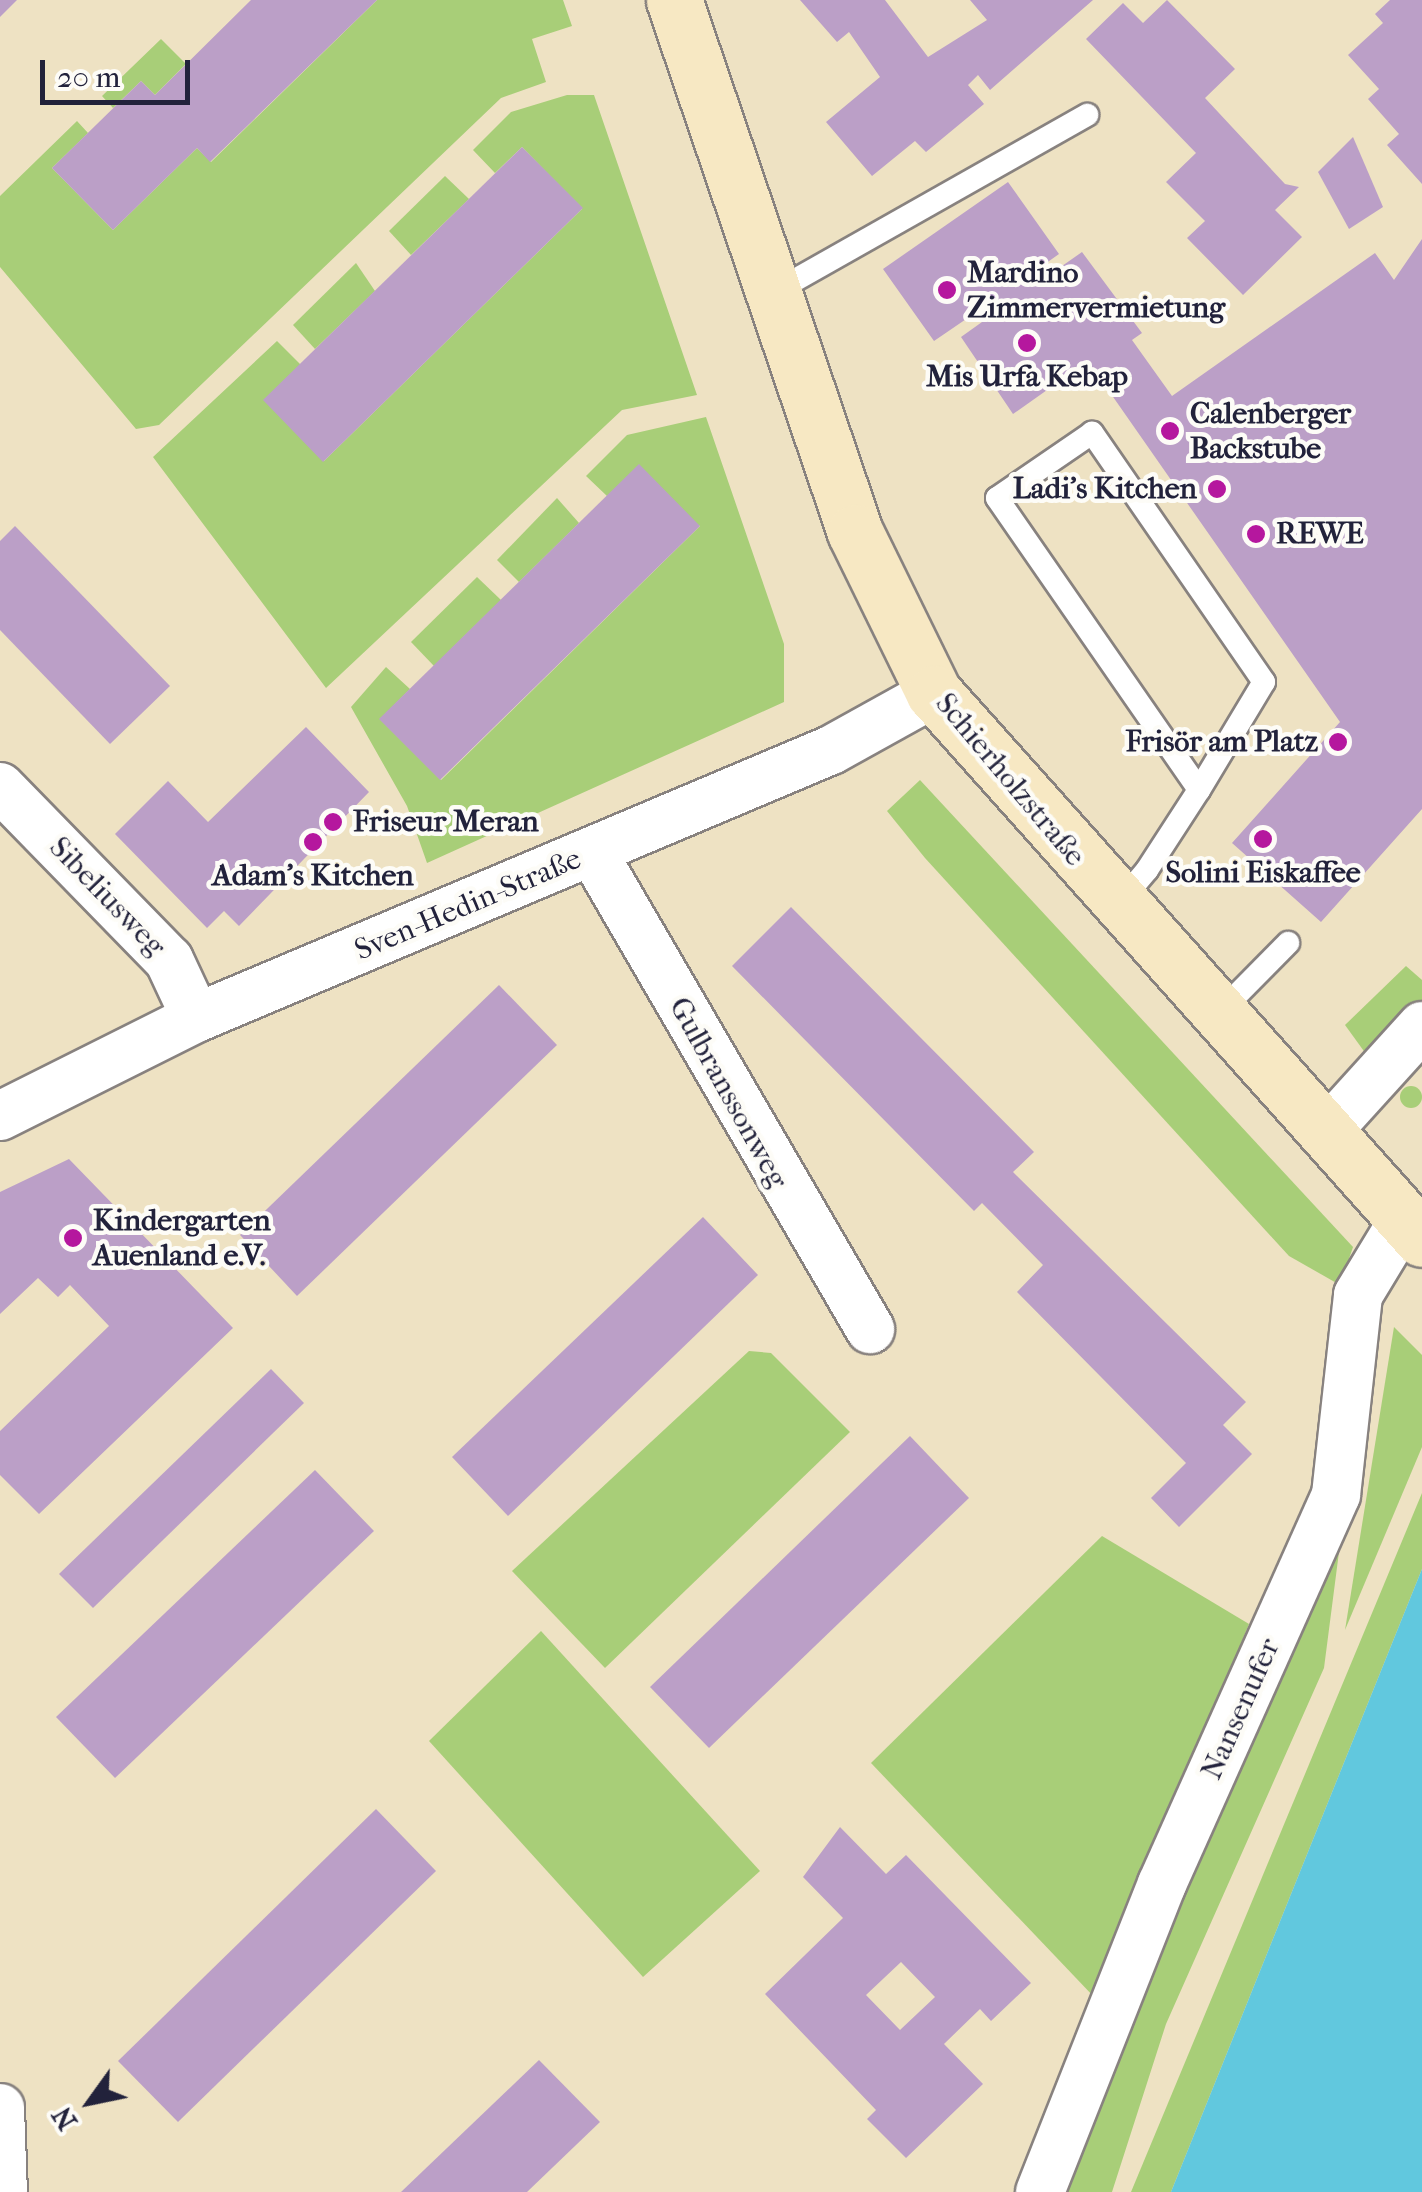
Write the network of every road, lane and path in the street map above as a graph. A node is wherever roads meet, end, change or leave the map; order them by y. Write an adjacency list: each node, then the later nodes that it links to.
1 (674, 0): 3 (street, Schierholzstraße)
2 (1087, 115): 3 (lane)
3 (774, 292): 4 (street, Schierholzstraße)
4 (934, 693): 7 (street, Sven-Hedin-Straße); 8 (street, Schierholzstraße)
5 (0, 787): 11 (street, Sibeliusweg)
6 (1199, 790): 6 (lane); 8 (lane)
7 (593, 852): 11 (street, Sven-Hedin-Straße); 16 (street, Gulbranssonweg)
8 (1118, 905): 10 (street, Schierholzstraße)
9 (1288, 942): 10 (lane)
10 (1218, 1014): 14 (street, Schierholzstraße)
11 (196, 1018): 13 (street, Sven-Hedin-Straße)
12 (1422, 1026): 14 (street)
13 (0, 1116)
14 (1326, 1132): 15 (street, Schierholzstraße)
15 (1413, 1229): 19 (street, Nansenufer)
16 (870, 1329)
17 (0, 2108): 18 (street)
18 (3, 2192)
19 (1040, 2192)

